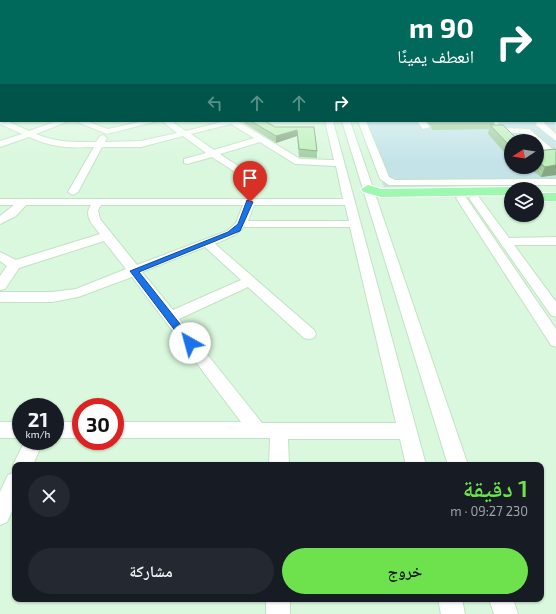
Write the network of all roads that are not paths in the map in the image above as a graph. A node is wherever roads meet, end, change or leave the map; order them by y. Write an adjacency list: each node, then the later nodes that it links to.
1 (2, 122): 15 (street)
2 (62, 122): 15 (street)
3 (82, 122): 14 (street)
4 (150, 122): 14 (street)
5 (167, 122): 16 (street)
6 (230, 122): 16 (street)
7 (236, 122): 18 (street)
8 (329, 122): 25 (street)
9 (346, 122): 27 (street)
10 (362, 122): 26 (street)
11 (493, 122): 12 (street)
12 (534, 125): 13 (street); 21 (street); 23 (street)
13 (552, 131): 17 (street)
14 (108, 132): 20 (street)
15 (29, 134): 19 (street); 20 (street)
16 (185, 134): 20 (street); 22 (street)
17 (556, 138)
18 (261, 139): 22 (street); 25 (street)
19 (0, 144)
20 (99, 145): 32 (street)
21 (556, 147)
22 (212, 153): 24 (street); 34 (street)
23 (556, 157)
24 (187, 161)
25 (339, 163): 37 (street)
26 (556, 182)
27 (368, 189): 30 (main road); 44 (street)
28 (544, 190): 29 (main road)
29 (556, 190)
30 (504, 191)
31 (0, 192): 32 (street)
32 (73, 192): 33 (street)
33 (86, 192): 34 (street); 42 (street)
34 (251, 197): 37 (street); 43 (street); 46 (street)
35 (544, 197): 36 (main road)
36 (556, 197)
37 (348, 198): 47 (street)
38 (467, 198): 39 (main road); 44 (main road); 50 (street); 62 (street)
39 (504, 198)
40 (0, 202): 41 (street)
41 (23, 202): 42 (street); 45 (street)
42 (80, 202): 43 (street)
43 (98, 202): 48 (street)
44 (372, 203): 73 (street)
45 (0, 221)
46 (241, 224): 47 (street); 51 (street)
47 (355, 224): 68 (street)
48 (107, 236): 53 (street); 54 (street)
49 (556, 241): 50 (street)
50 (506, 242): 58 (street)
51 (207, 243): 54 (street); 55 (street)
52 (0, 256): 53 (street)
53 (14, 265): 56 (street)
54 (134, 271): 57 (street); 60 (street)
55 (250, 281): 60 (street); 61 (street)
56 (0, 286)
57 (0, 298)
58 (551, 298): 59 (street)
59 (556, 312)
60 (170, 317): 66 (street)
61 (309, 334)
62 (556, 341)
63 (0, 430): 64 (street)
64 (12, 430)
65 (124, 430): 66 (street)
66 (258, 431): 67 (street)
67 (279, 431): 68 (street); 71 (street)
68 (408, 432): 72 (street)
69 (30, 450): 70 (street)
70 (24, 462)
71 (279, 462)
72 (415, 462)
73 (457, 462)
74 (12, 489): 75 (street)
75 (0, 515)
76 (278, 602): 79 (street)
77 (451, 602): 80 (street)
78 (502, 602): 81 (street)
79 (278, 614)
80 (453, 614)
81 (506, 614)

